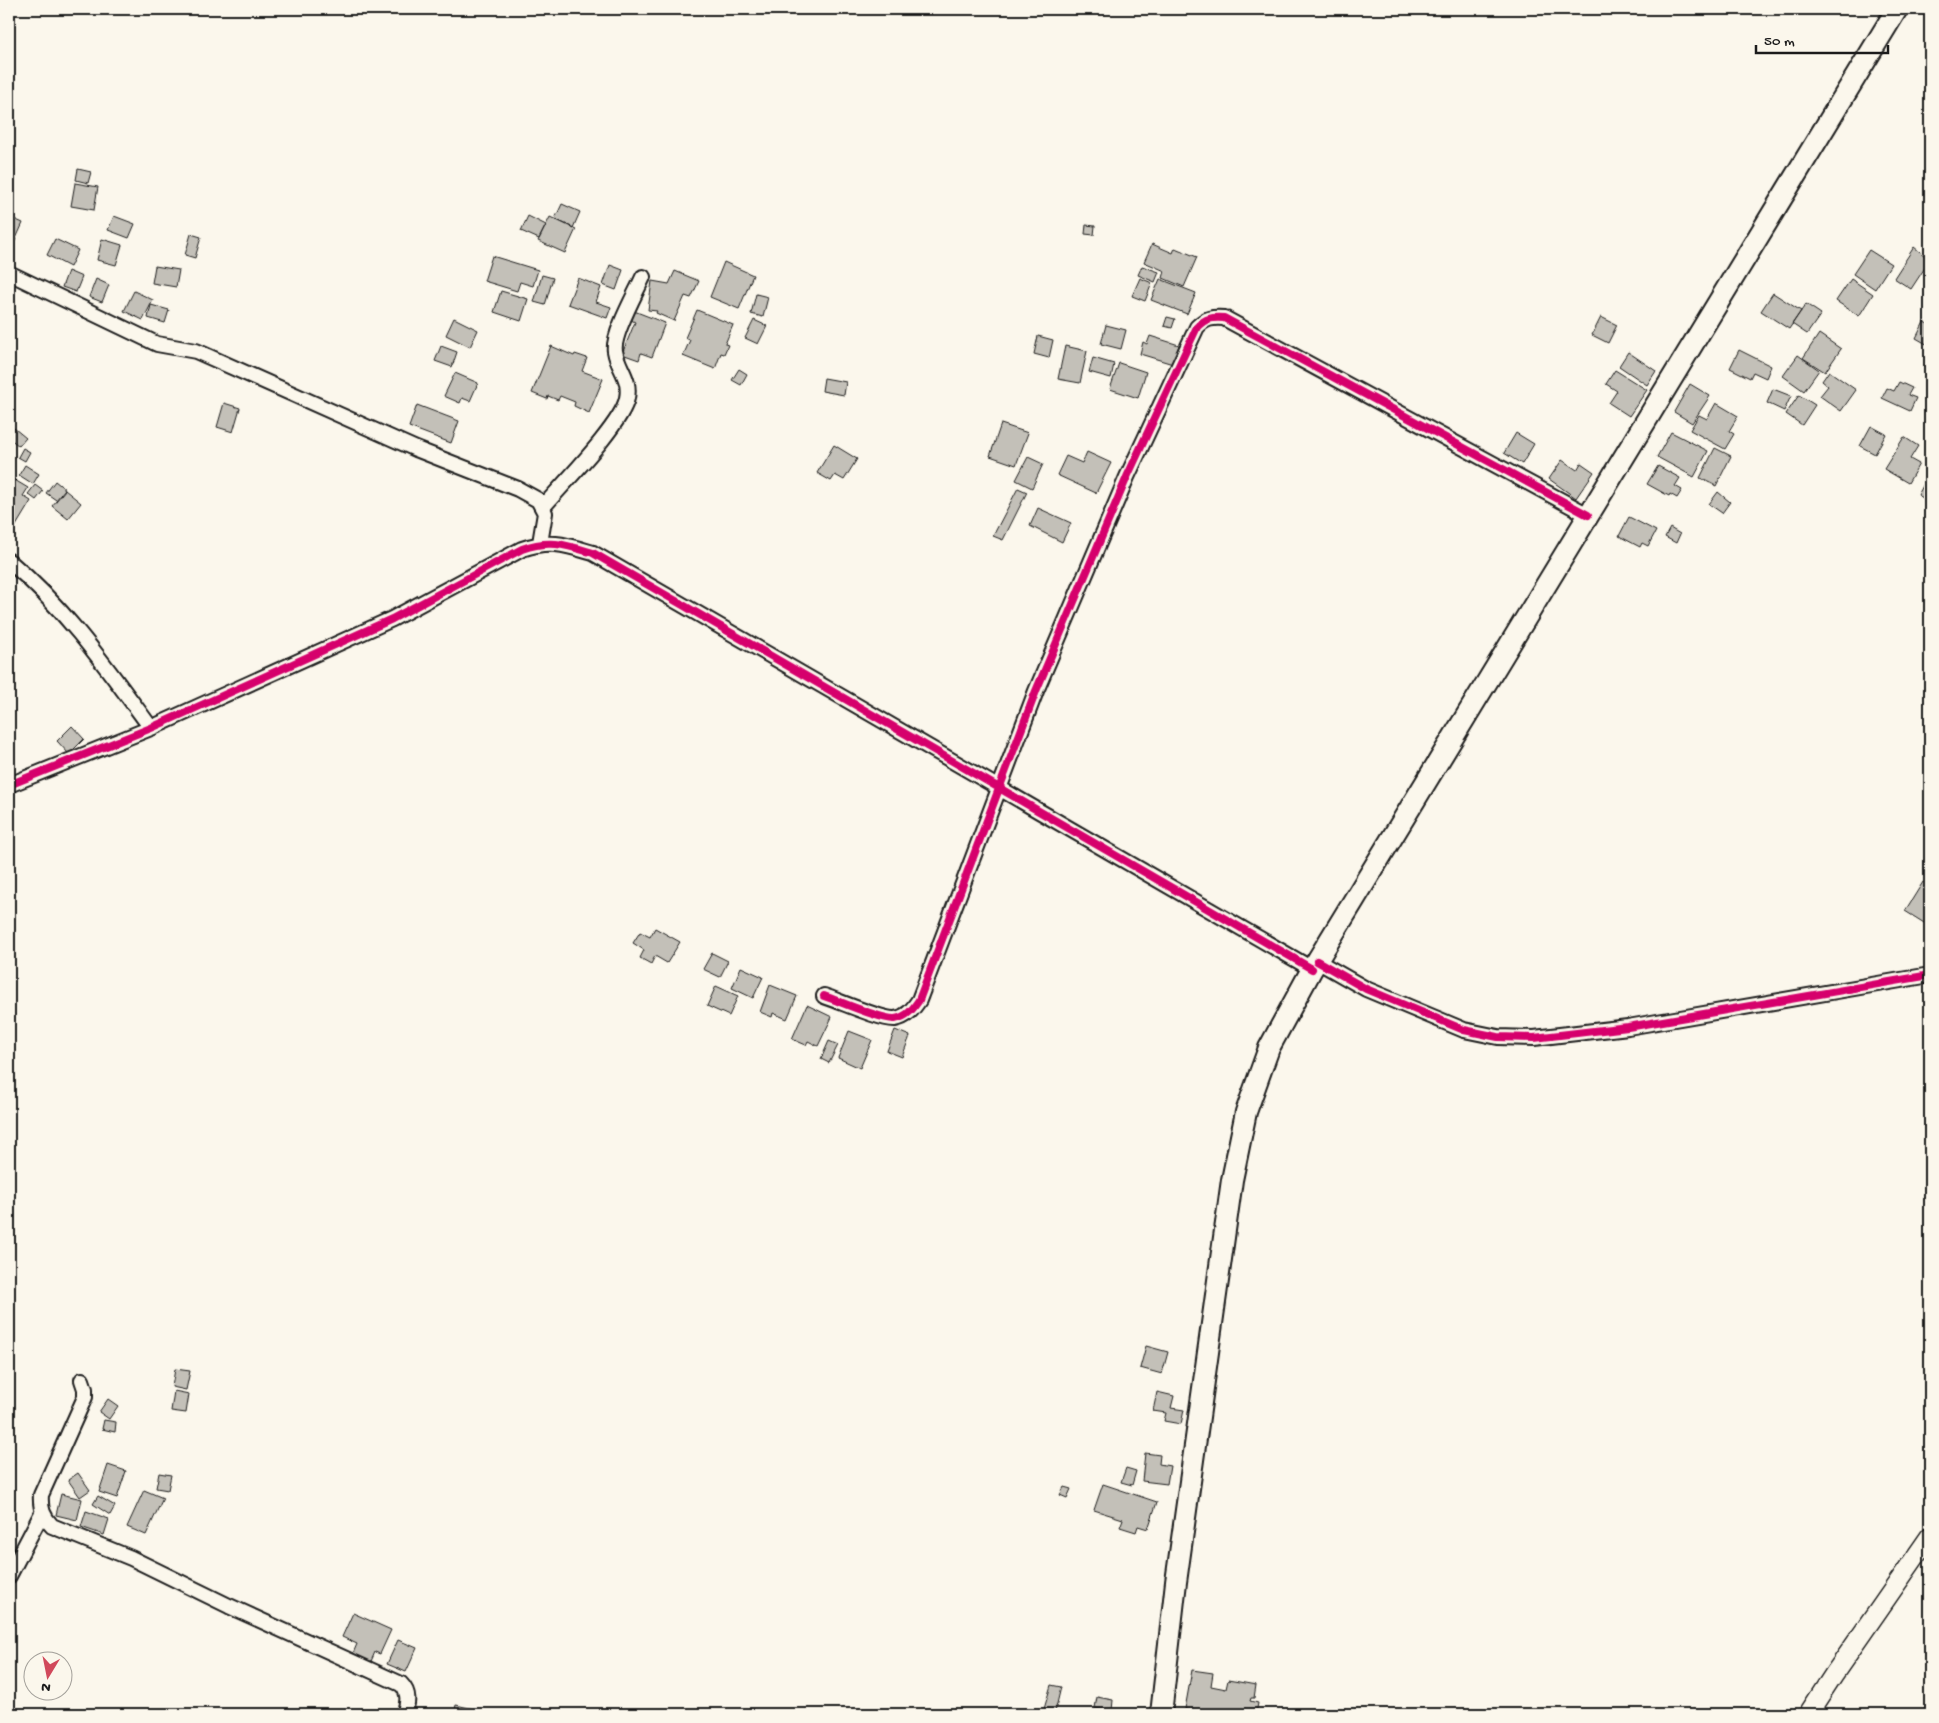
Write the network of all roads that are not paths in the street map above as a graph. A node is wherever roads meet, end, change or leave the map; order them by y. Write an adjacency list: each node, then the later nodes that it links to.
1 (1897, 9): 5 (main road)
2 (9, 273): 4 (street)
3 (644, 277): 4 (street)
4 (543, 507): 6 (street)
5 (1588, 515): 10 (street); 11 (main road)
6 (540, 543): 8 (street); 10 (street)
7 (9, 561): 8 (street)
8 (151, 728): 9 (street)
9 (9, 785)
10 (999, 788): 11 (street); 13 (street)
11 (1314, 965): 12 (street); 19 (main road)
12 (1930, 975)
13 (824, 996)
14 (82, 1380): 15 (street)
15 (42, 1513): 17 (street); 18 (street)
16 (1930, 1536): 20 (street)
17 (9, 1576)
18 (404, 1714)
19 (1161, 1714)
20 (1808, 1714)

